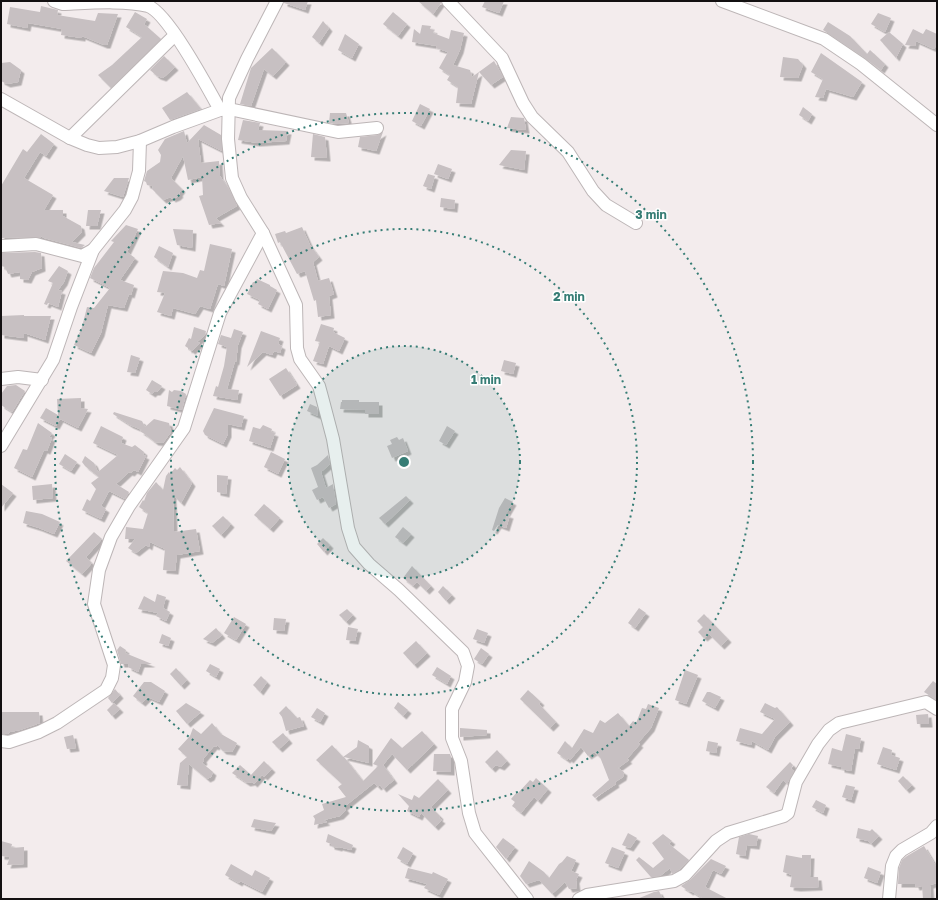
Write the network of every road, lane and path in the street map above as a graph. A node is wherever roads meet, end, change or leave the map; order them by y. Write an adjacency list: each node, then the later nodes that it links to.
1 (54, 1): 5 (street)
2 (277, 1): 8 (street)
3 (448, 1): 13 (street)
4 (722, 1): 9 (street)
5 (150, 4): 6 (street)
6 (175, 35): 8 (street); 11 (street)
7 (1, 99): 11 (street)
8 (225, 110): 10 (street); 12 (street); 14 (street)
9 (937, 125)
10 (377, 128)
11 (70, 138): 12 (street)
12 (140, 141): 16 (street)
13 (636, 223)
14 (263, 233): 21 (street); 23 (street)
15 (1, 246): 16 (street)
16 (93, 250): 18 (street)
17 (1, 379): 18 (street)
18 (42, 380): 19 (street)
19 (1, 446)
20 (937, 709): 24 (street)
21 (1, 741)
22 (937, 826): 25 (street)
23 (527, 899)
24 (579, 899)
25 (889, 899)

